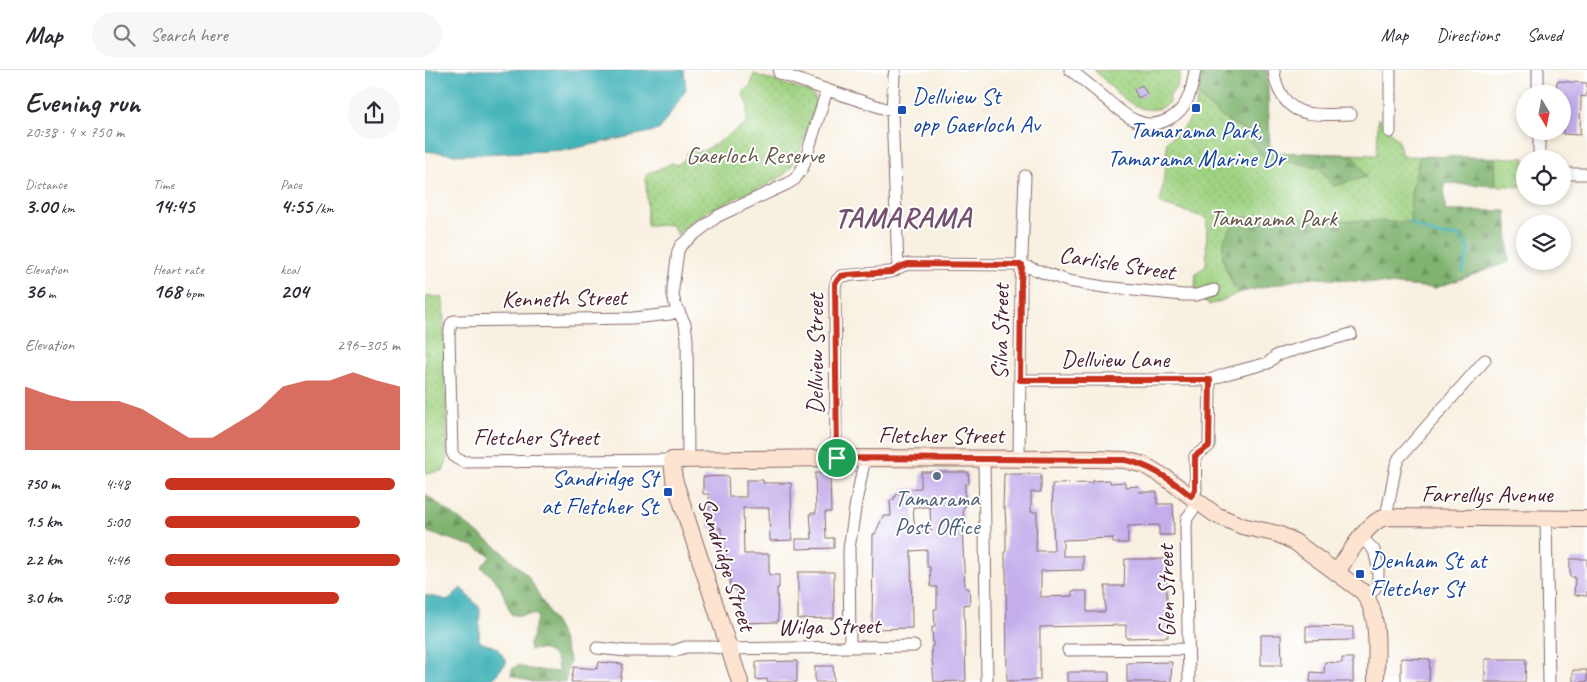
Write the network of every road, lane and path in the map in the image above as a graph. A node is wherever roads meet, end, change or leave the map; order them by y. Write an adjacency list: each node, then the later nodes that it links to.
1 (895, 70): 10 (street)
2 (1070, 70): 3 (street)
3 (1195, 70)
4 (1274, 70): 11 (street)
5 (1390, 70): 12 (street)
6 (1538, 70): 8 (street)
7 (779, 73): 9 (street)
8 (1538, 85)
9 (827, 90): 10 (street); 20 (street)
10 (892, 111): 17 (street)
11 (1351, 114)
12 (1390, 132)
13 (1571, 174): 14 (street)
14 (1587, 174)
15 (1025, 176): 16 (street, Silva Street)
16 (1022, 265): 17 (street, Carlisle Street); 19 (street, Carlisle Street); 23 (street, Silva Street)
17 (898, 268): 18 (street, Carlisle Street)
18 (837, 280): 26 (street, Dellview Street)
19 (1214, 290)
20 (679, 311): 25 (street, Kenneth Street); 30 (street)
21 (1351, 334): 24 (street, Dellview Lane)
22 (1485, 360): 32 (street)
23 (1020, 380): 24 (street, Dellview Lane); 29 (street, Silva Street)
24 (1210, 380): 31 (street, Glen Street)
25 (456, 458): 30 (street, Fletcher Street)
26 (837, 458): 27 (street, Fletcher Street); 30 (street, Fletcher Street)
27 (865, 458): 28 (street, Fletcher Street); 39 (street)
28 (984, 459): 29 (street, Fletcher Street); 45 (street)
29 (1019, 459): 31 (street, Fletcher Street)
30 (680, 460): 41 (street, Sandridge Street)
31 (1195, 500): 36 (street, Fletcher Street); 42 (street, Glen Street)
32 (1386, 517): 33 (street, Farrellys Avenue); 35 (street)
33 (1546, 519): 34 (street, Farrellys Avenue); 48 (street)
34 (1587, 519)
35 (1362, 538): 36 (street); 37 (street)
36 (1337, 572): 37 (street, Fletcher Street)
37 (1366, 596): 47 (street)
38 (913, 646): 39 (street, Wilga Street)
39 (850, 647): 41 (street, Wilga Street)
40 (597, 648): 41 (street, Wilga Street)
41 (729, 648): 44 (street, Sandridge Street)
42 (1188, 649): 43 (street); 46 (street, Glen Street)
43 (1068, 650)
44 (740, 682)
45 (987, 682)
46 (1189, 682)
47 (1376, 682)
48 (1549, 682)

